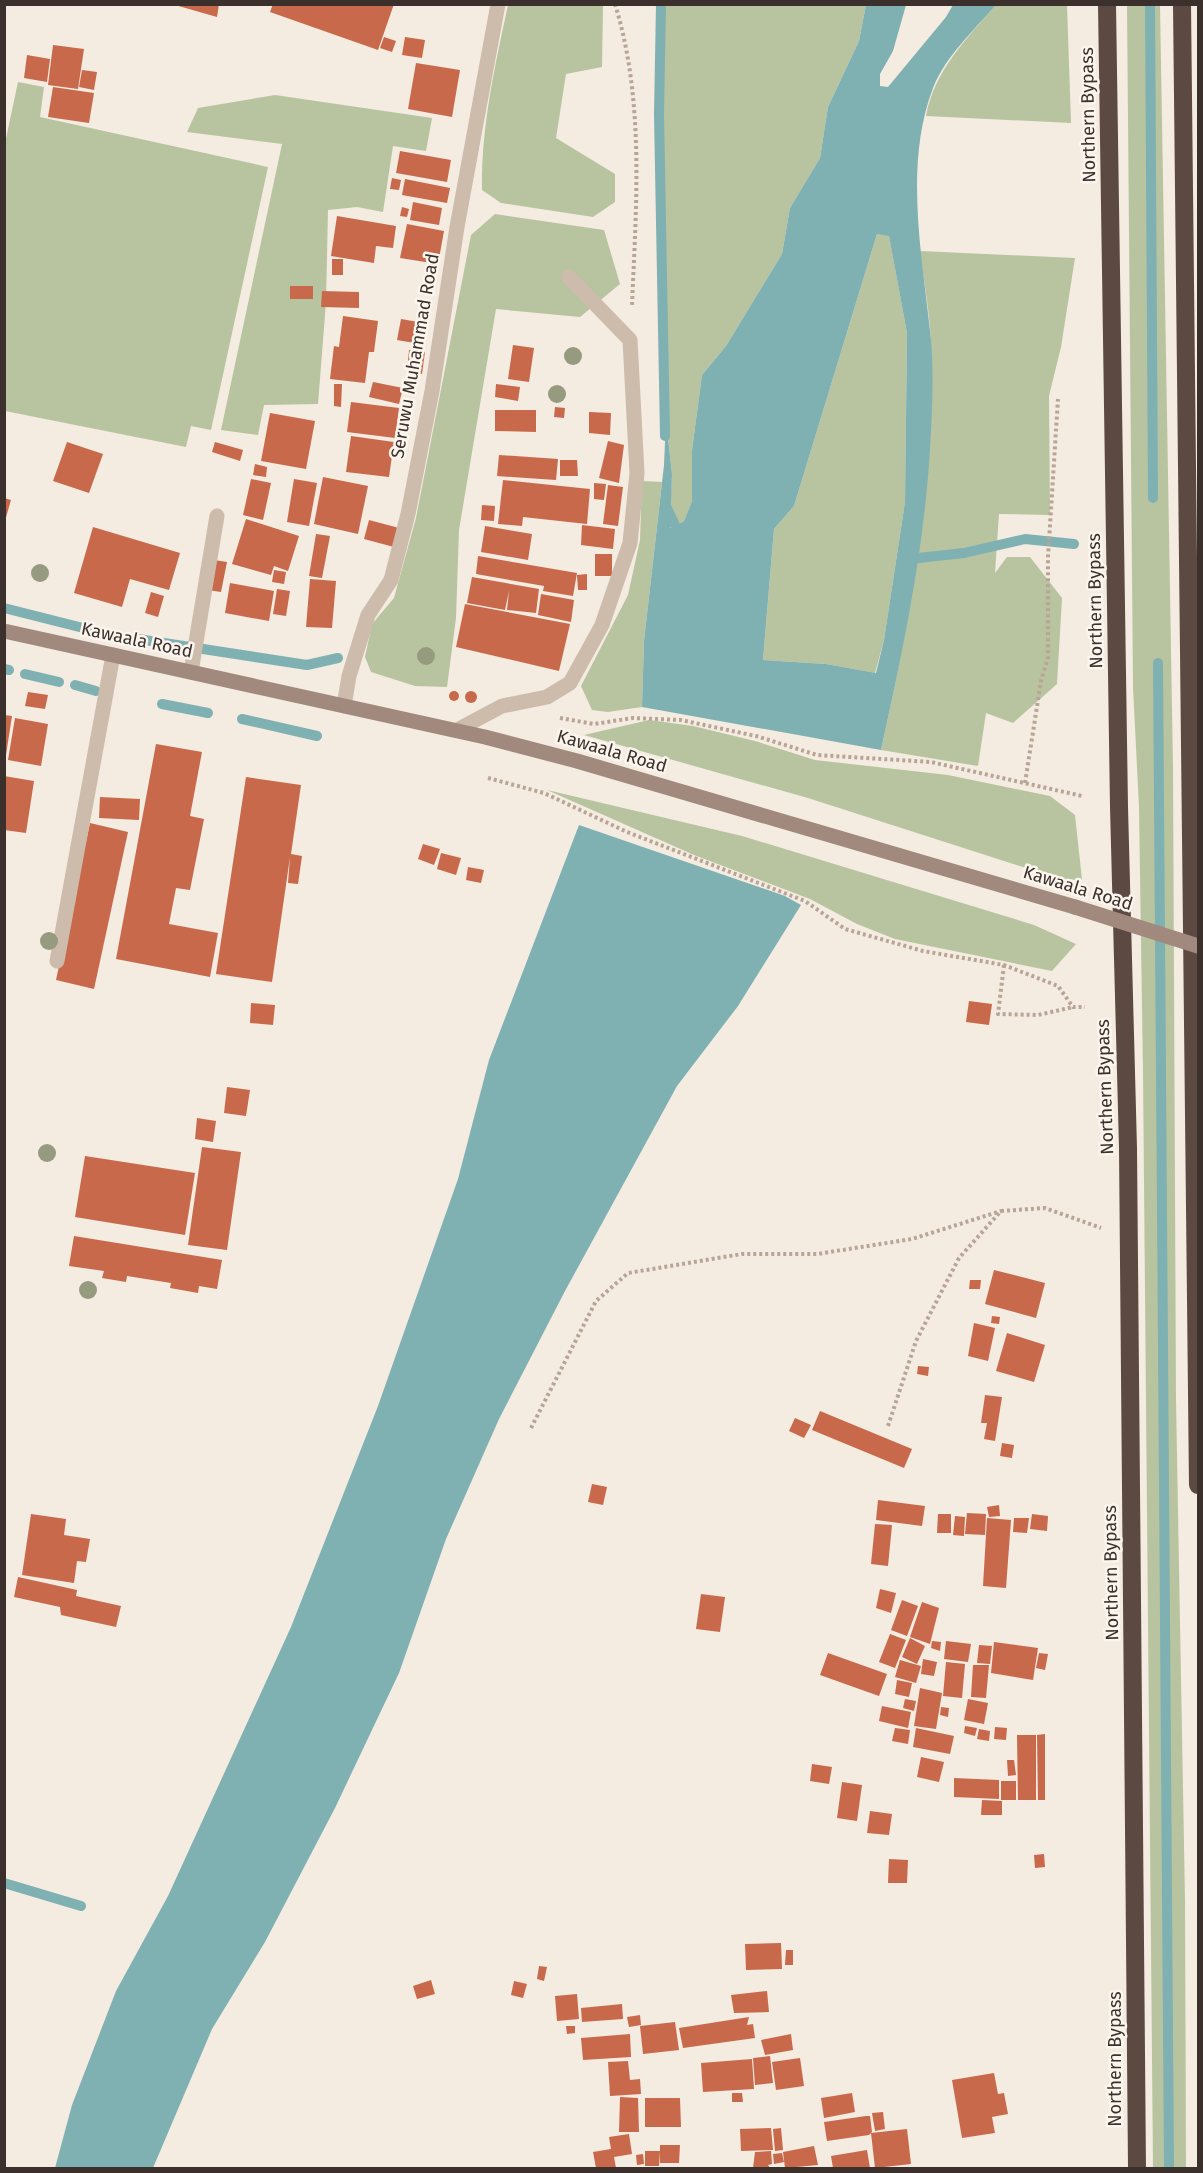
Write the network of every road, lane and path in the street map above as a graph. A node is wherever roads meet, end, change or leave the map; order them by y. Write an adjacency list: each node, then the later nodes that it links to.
1 (498, 4): 12 (street, Seruwu Muhammad Road)
2 (615, 4): 6 (path)
3 (1107, 4): 24 (highway, Northern Bypass)
4 (1182, 4): 27 (highway)
5 (569, 277): 6 (street)
6 (630, 339): 14 (street)
7 (1058, 399): 16 (path)
8 (217, 516): 11 (street)
9 (4, 631): 10 (street, Kawaala Road)
10 (113, 655): 11 (street, Kawaala Road); 19 (street)
11 (191, 672): 12 (street, Kawaala Road)
12 (344, 706): 14 (street, Kawaala Road)
13 (549, 717): 16 (path)
14 (457, 730): 18 (street, Kawaala Road, bridge)
15 (488, 778): 20 (path)
16 (1025, 783): 17 (path)
17 (1082, 796)
18 (1198, 946)
19 (57, 961)
20 (1004, 965): 21 (path); 21 (path)
21 (1073, 1007): 22 (path)
22 (1085, 1008)
23 (1001, 1211): 24 (path); 25 (path); 26 (path)
24 (1129, 1238): 28 (highway, Northern Bypass)
25 (888, 1426)
26 (531, 1428)
27 (1198, 1485)
28 (1137, 2169)

